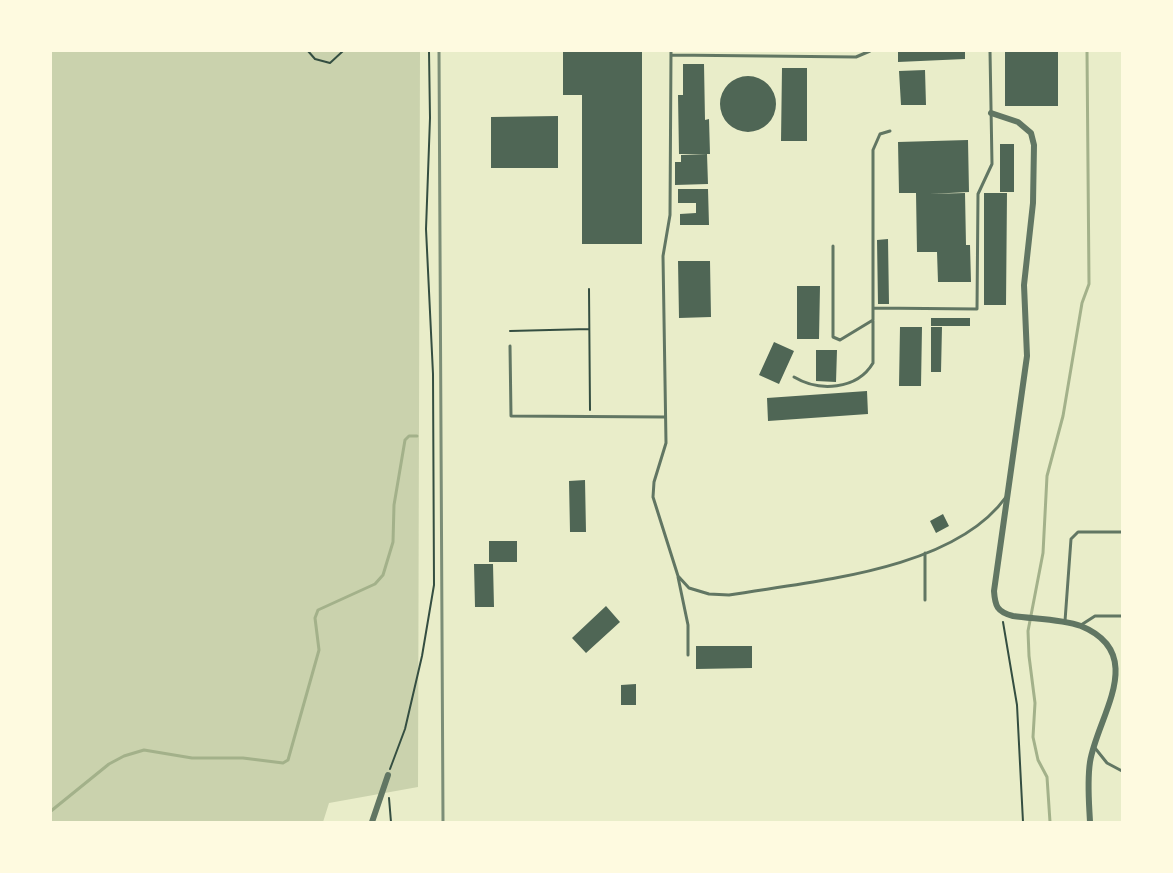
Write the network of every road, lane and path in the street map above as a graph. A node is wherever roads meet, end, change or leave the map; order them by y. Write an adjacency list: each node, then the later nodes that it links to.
1 (308, 51): 2 (path)
2 (343, 51)
3 (429, 51): 31 (path)
4 (870, 51): 6 (lane)
5 (990, 51): 7 (lane)
6 (671, 53): 18 (lane)
7 (991, 113): 11 (lane); 19 (street)
8 (890, 131): 11 (lane)
9 (833, 246): 12 (lane)
10 (589, 289): 13 (path)
11 (873, 308): 12 (lane)
12 (873, 320): 16 (lane)
13 (589, 329): 14 (path); 17 (path)
14 (510, 331)
15 (510, 346): 17 (lane)
16 (794, 377)
17 (590, 416): 18 (lane)
18 (665, 417): 22 (lane)
19 (1008, 493): 21 (lane); 24 (street)
20 (1122, 532): 26 (lane)
21 (925, 553): 22 (lane); 23 (lane)
22 (678, 576): 28 (lane)
23 (925, 600)
24 (1002, 614): 26 (street); 33 (path)
25 (1122, 616): 27 (lane)
26 (1065, 624): 27 (street)
27 (1080, 626): 29 (street)
28 (688, 655)
29 (1094, 747): 30 (lane); 34 (street)
30 (1122, 771)
31 (388, 775): 32 (street)
32 (372, 822)
33 (1023, 822)
34 (1090, 822)

